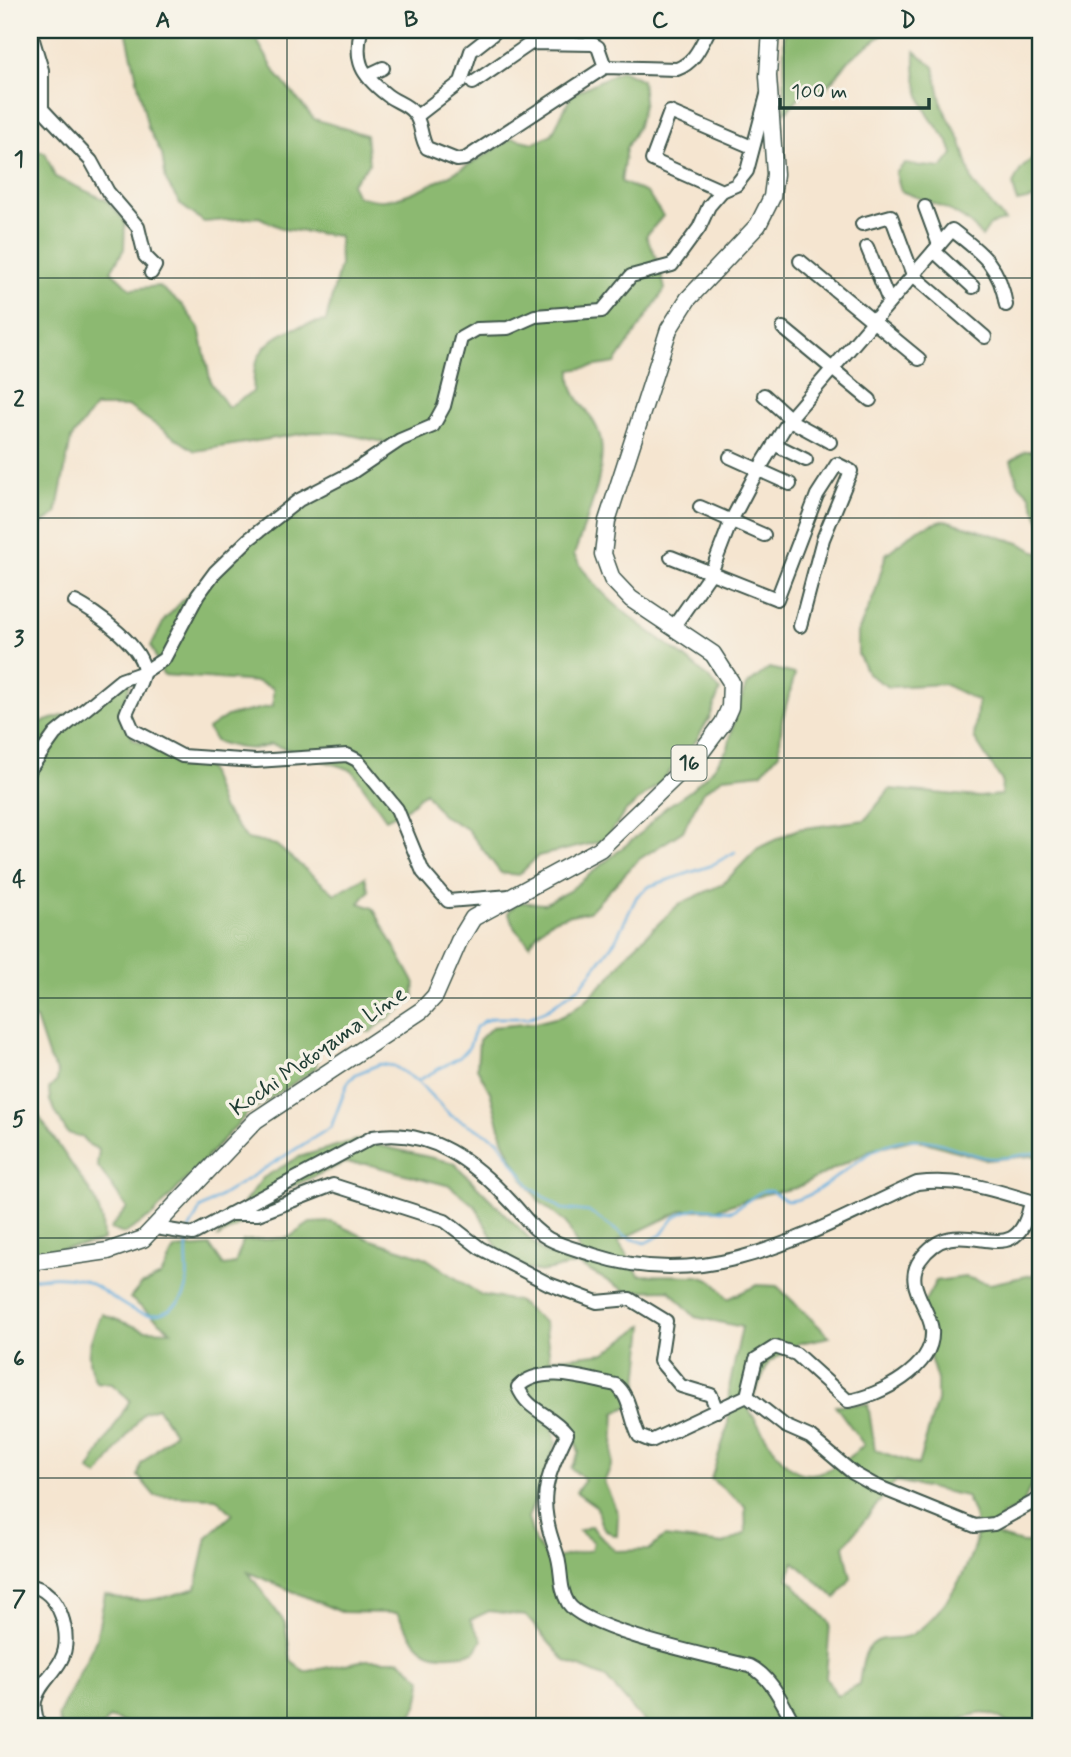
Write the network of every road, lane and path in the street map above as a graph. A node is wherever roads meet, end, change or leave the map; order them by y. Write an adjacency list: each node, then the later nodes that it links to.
1 (30, 30): 19 (street)
2 (361, 30): 8 (street)
3 (709, 30): 6 (street)
4 (771, 30): 10 (main road, Kochi Motoyama Line / 16)
5 (494, 33): 11 (street)
6 (605, 67): 9 (street); 11 (street)
7 (383, 68): 8 (street)
8 (368, 75): 11 (street)
9 (472, 83)
10 (768, 89): 12 (street); 45 (main road, Kochi Motoyama Line / 16)
11 (417, 116)
12 (752, 147): 13 (street); 13 (street)
13 (722, 191): 46 (street)
14 (925, 207): 17 (street)
15 (862, 224): 20 (street)
16 (867, 247): 22 (street)
17 (937, 248): 20 (street); 21 (street); 23 (street)
18 (800, 261): 24 (street)
19 (151, 273)
20 (913, 275): 22 (street); 26 (street)
21 (973, 287)
22 (889, 301): 24 (street)
23 (1006, 305)
24 (873, 320): 27 (street); 28 (street)
25 (783, 328): 28 (street)
26 (985, 337)
27 (919, 359)
28 (831, 369): 30 (street); 31 (street)
29 (764, 395): 31 (street)
30 (870, 400)
31 (791, 417): 32 (street); 33 (street)
32 (830, 442)
33 (774, 444): 35 (street); 36 (street)
34 (730, 457): 36 (street)
35 (806, 460)
36 (758, 470): 37 (street); 39 (street)
37 (790, 484)
38 (700, 507): 39 (street)
39 (731, 521): 40 (street); 42 (street)
40 (764, 535)
41 (671, 556): 42 (street)
42 (711, 573): 44 (street); 45 (street)
43 (75, 602): 46 (street)
44 (800, 625)
45 (674, 626): 48 (main road, Kochi Motoyama Line / 16)
46 (144, 672): 47 (street); 48 (street)
47 (30, 769)
48 (510, 896): 51 (main road, Kochi Motoyama Line / 16)
49 (1036, 1203): 50 (street); 53 (street)
50 (229, 1214): 51 (street); 54 (street)
51 (156, 1228): 52 (main road, Kochi Motoyama Line / 16)
52 (30, 1262)
53 (747, 1396): 54 (street); 55 (street)
54 (717, 1411): 58 (street)
55 (1041, 1498)
56 (30, 1586): 57 (street)
57 (39, 1727)
58 (796, 1727)

